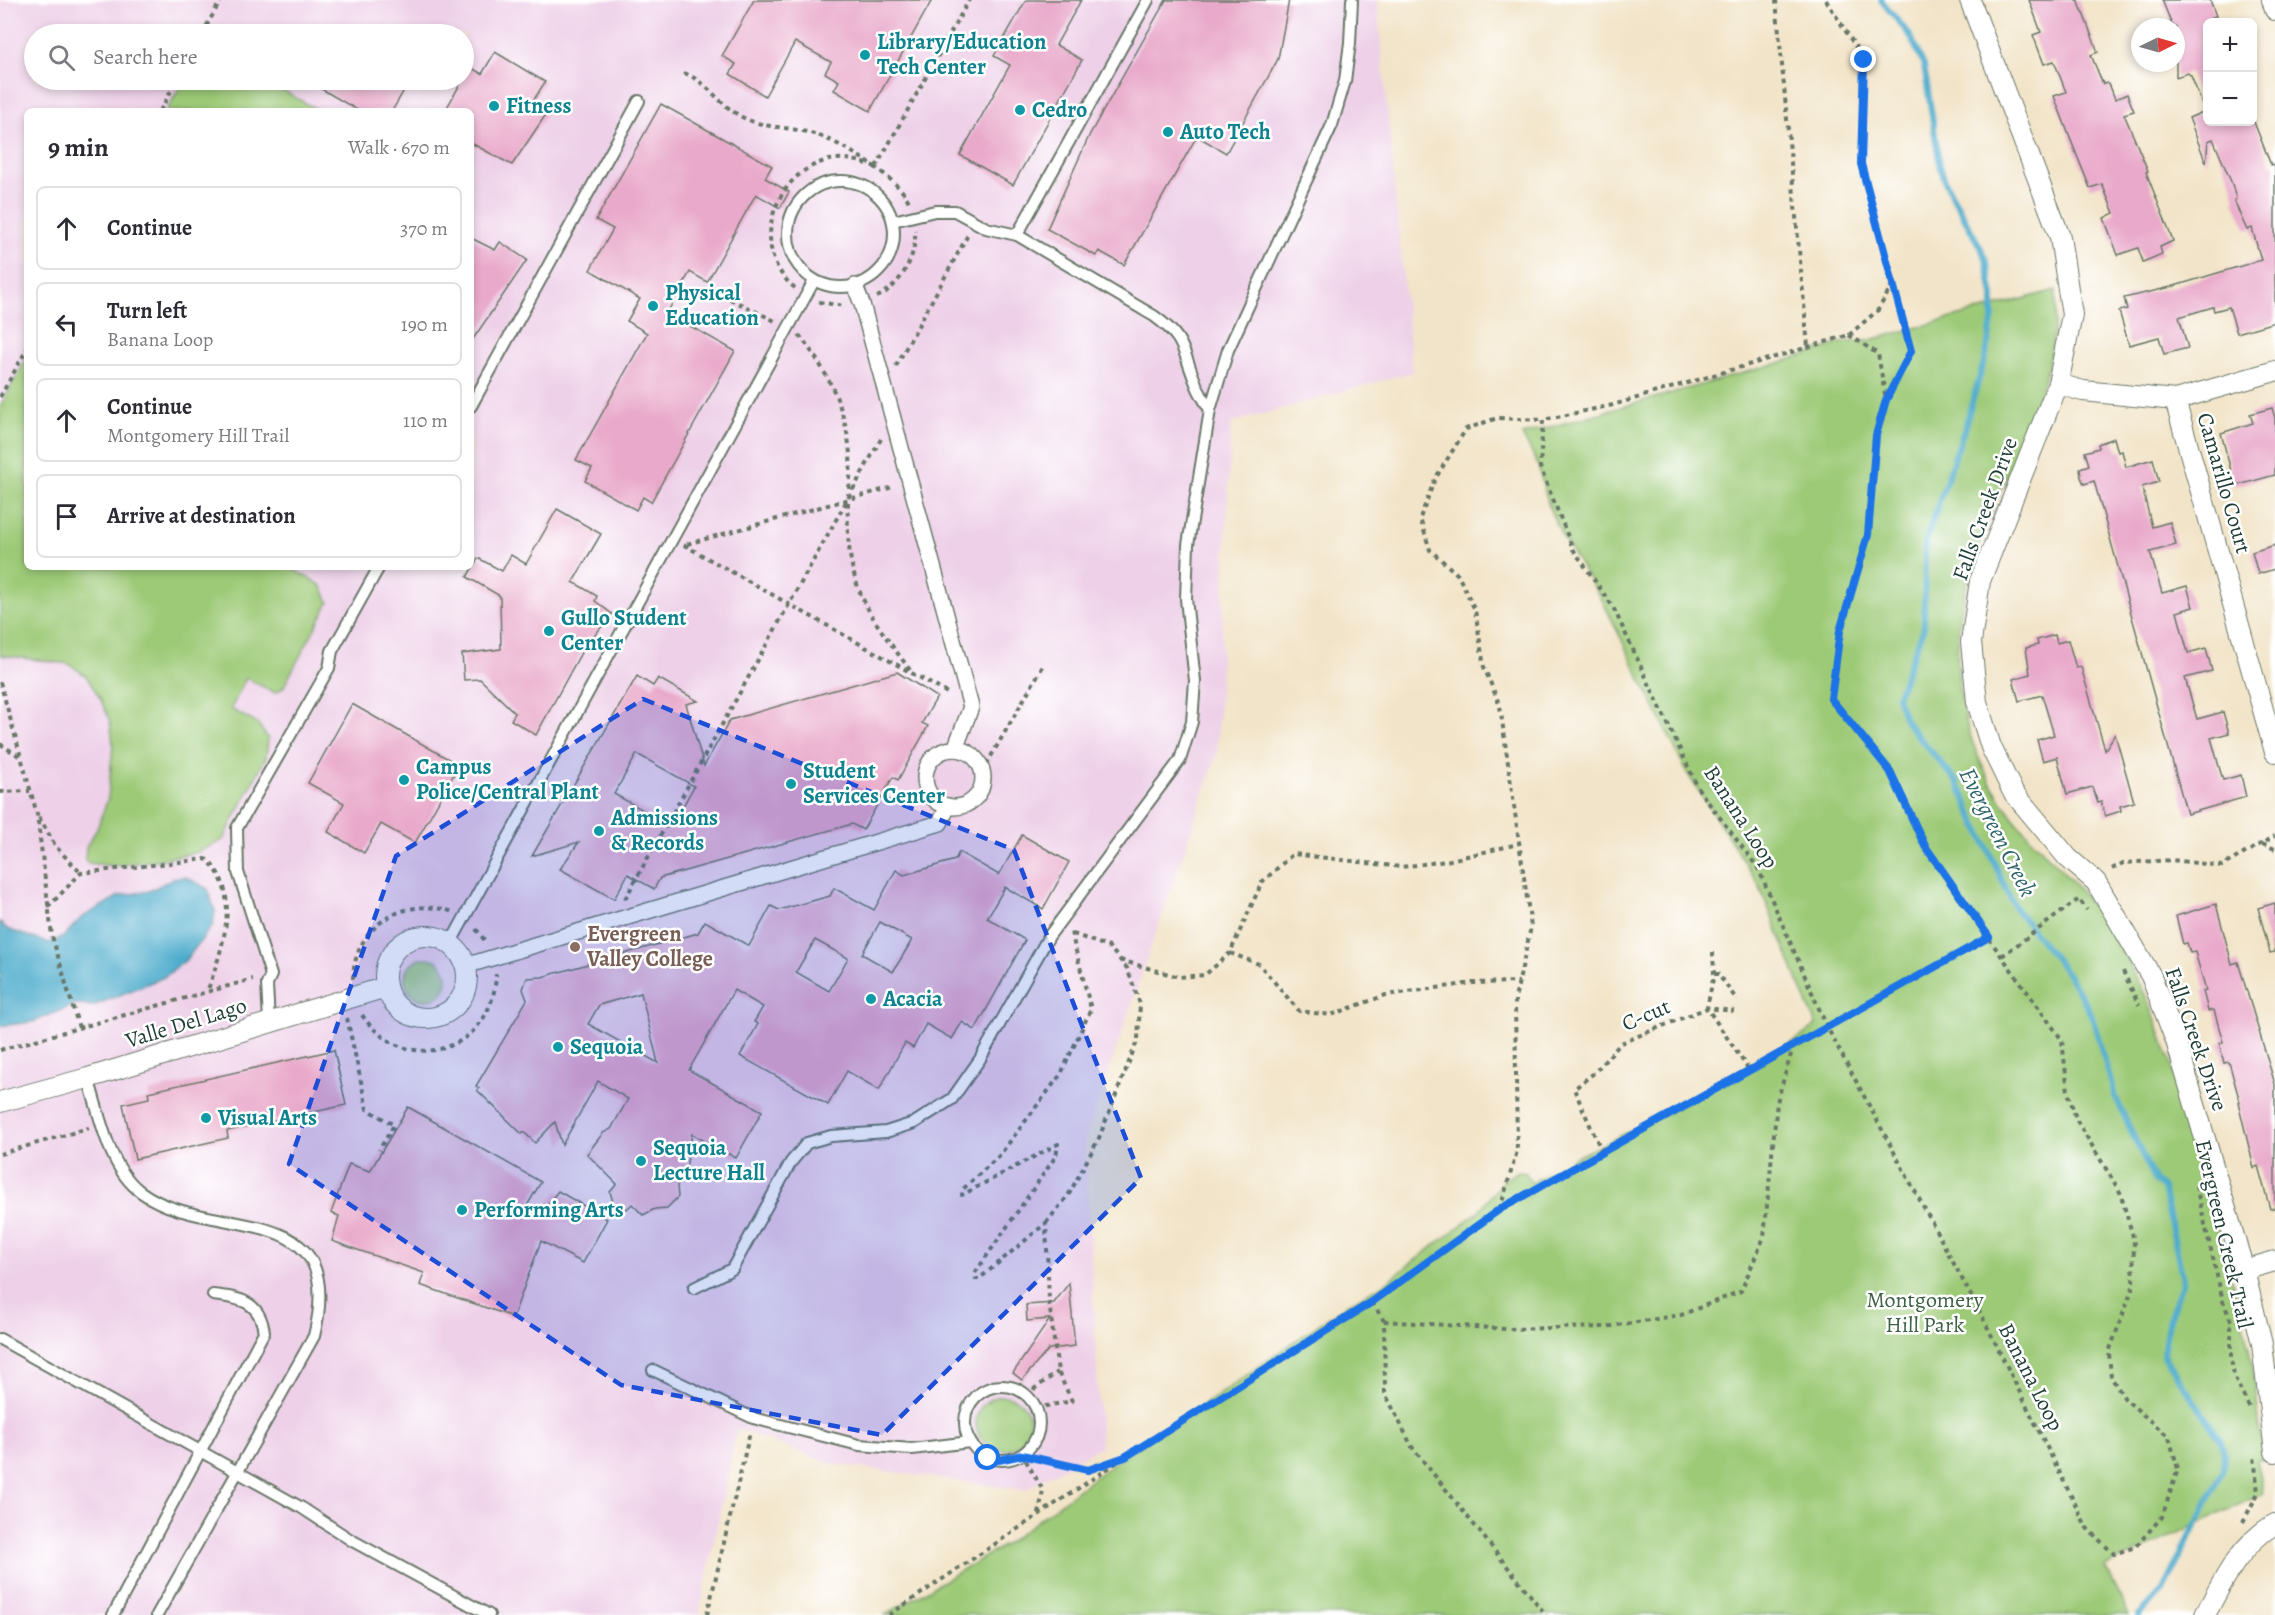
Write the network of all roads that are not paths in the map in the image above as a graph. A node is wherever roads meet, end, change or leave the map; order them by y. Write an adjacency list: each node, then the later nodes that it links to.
1 (1148, 0): 8 (lane)
2 (1352, 0): 15 (lane)
3 (1970, 0): 12 (street, Falls Creek Drive)
4 (2272, 0): 5 (street)
5 (2275, 9)
6 (639, 101): 14 (lane)
7 (893, 221): 8 (lane); 9 (lane); 10 (lane)
8 (1017, 235): 15 (lane)
9 (814, 280): 10 (lane); 20 (lane)
10 (855, 286): 17 (street)
11 (2275, 371): 13 (street)
12 (2058, 384): 13 (street); 27 (street, Falls Creek Drive)
13 (2175, 400): 18 (street, Camarillo Court)
14 (474, 401)
15 (1210, 410): 28 (lane)
16 (377, 570): 23 (lane)
17 (955, 748): 19 (street); 19 (street)
18 (2275, 752)
19 (948, 806): 21 (street)
20 (450, 944): 21 (street); 22 (street)
21 (465, 966): 22 (street)
22 (386, 987): 23 (street, Valle Del Lago)
23 (269, 1022): 24 (street, Valle Del Lago)
24 (88, 1078): 25 (street, Valle Del Lago); 35 (lane)
25 (0, 1102)
26 (2275, 1262): 27 (street)
27 (2244, 1270): 33 (street, Falls Creek Drive)
28 (694, 1288)
29 (213, 1295): 34 (lane)
30 (0, 1339): 34 (lane)
31 (653, 1370): 32 (lane)
32 (970, 1442): 32 (lane)
33 (2275, 1452)
34 (201, 1453): 35 (lane); 37 (lane)
35 (236, 1473): 38 (lane); 39 (lane)
36 (2275, 1524): 40 (street)
37 (113, 1615)
38 (157, 1615)
39 (489, 1615)
40 (2205, 1615)

